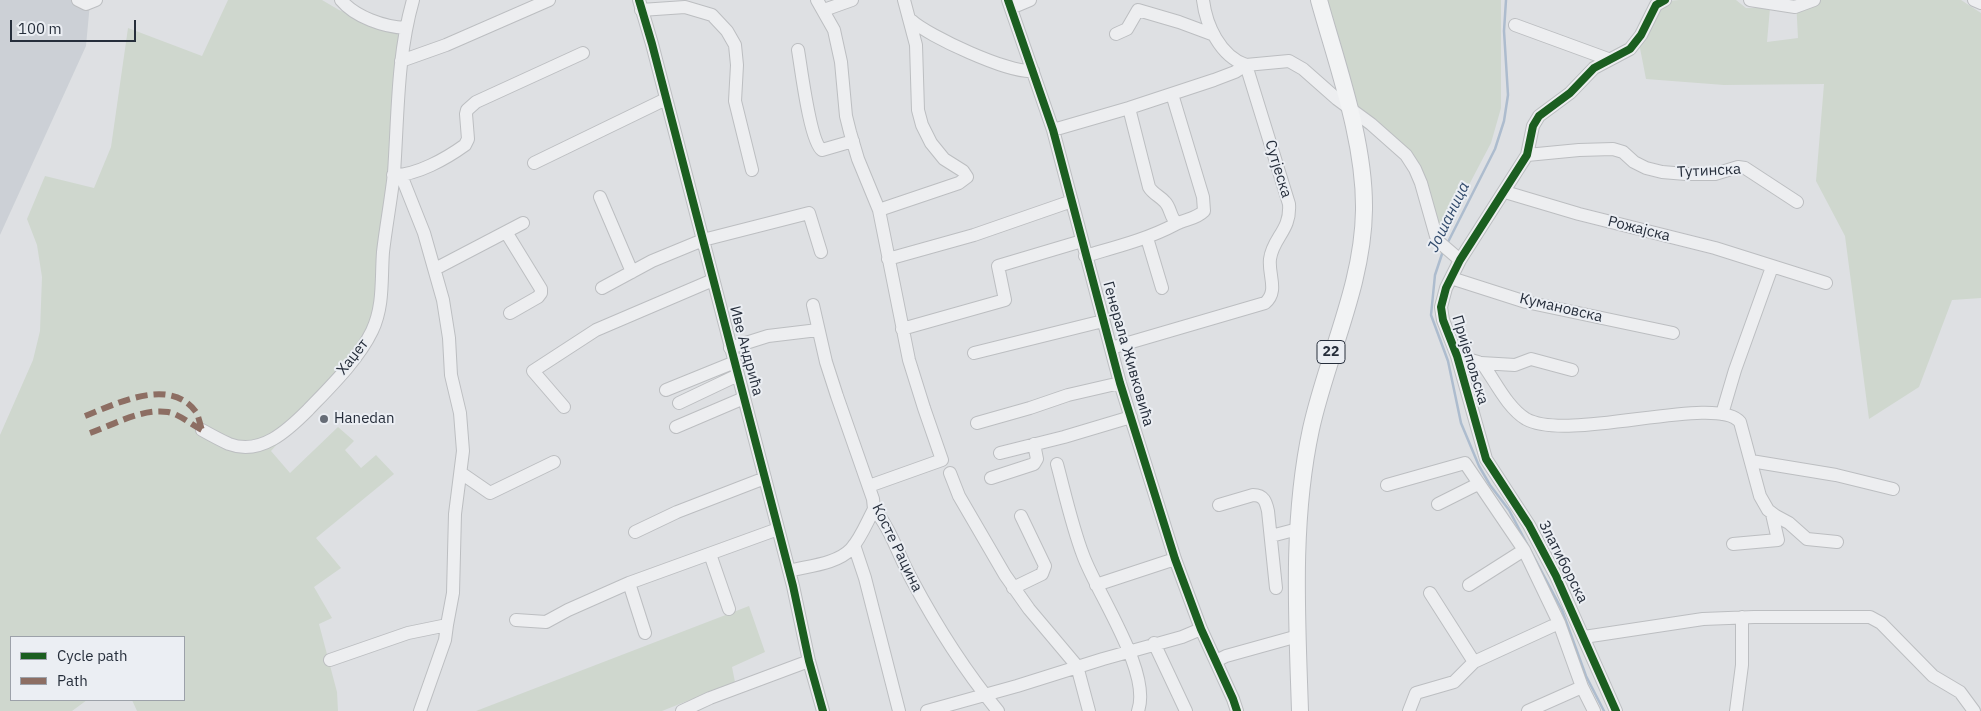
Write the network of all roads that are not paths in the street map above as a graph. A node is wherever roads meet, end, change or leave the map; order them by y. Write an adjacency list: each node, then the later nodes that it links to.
1 (78, 0): 2 (street)
2 (96, 0)
3 (341, 0): 22 (street)
4 (414, 0): 22 (street, Хаџет)
5 (549, 0): 28 (street)
6 (852, 0): 18 (street)
7 (904, 0): 20 (street)
8 (1030, 0): 16 (street)
9 (1203, 0): 24 (street)
10 (1319, 0): 33 (main road, 22)
11 (1750, 0): 12 (street)
12 (1814, 0)
13 (1974, 0): 15 (street)
14 (1659, 2): 27 (street)
15 (1981, 3)
16 (1009, 4): 30 (street, Генерала Живковића)
17 (640, 5): 32 (street, Иве Андрића); 39 (street, Иве Андрића)
18 (821, 5): 36 (street)
19 (1141, 5): 23 (street); 24 (street)
20 (911, 20): 30 (street); 45 (street)
21 (1515, 25): 27 (street)
22 (406, 28): 28 (street, Хаџет)
23 (1116, 34)
24 (1214, 35): 29 (street)
25 (798, 50): 36 (street)
26 (583, 53): 40 (street)
27 (1608, 60): 37 (street)
28 (401, 61): 40 (street, Хаџет)
29 (1246, 65): 31 (street); 33 (street); 71 (street, Сутјеска)
30 (1033, 71): 35 (street, Генерала Живковића)
31 (1172, 94): 34 (street); 47 (street)
32 (666, 99): 38 (street); 50 (street, Иве Андрића)
33 (1349, 107): 54 (street); 108 (main road, 22)
34 (1129, 108): 35 (street); 47 (street)
35 (1053, 130): 43 (street, Генерала Живковића)
36 (853, 141): 45 (street)
37 (1527, 155): 41 (street); 44 (street, Тутинска)
38 (534, 163)
39 (752, 170)
40 (397, 175): 57 (street, Хаџет); 87 (street, Хаџет)
41 (1505, 192): 54 (street); 56 (street, Рожајска)
42 (600, 197): 58 (street)
43 (1072, 201): 51 (street, Генерала Живковића); 55 (street)
44 (1798, 202)
45 (878, 210): 55 (street)
46 (524, 222): 48 (street)
47 (1177, 224): 49 (street)
48 (506, 232): 57 (street); 65 (street)
49 (1147, 238): 53 (street); 63 (street)
50 (703, 240): 52 (street); 58 (street); 60 (street, Иве Андрића)
51 (1082, 241): 53 (street, Генерала Живковића); 67 (street)
52 (821, 252)
53 (1085, 256): 66 (street, Генерала Живковића)
54 (1456, 258): 59 (street)
55 (888, 259): 67 (street)
56 (1772, 267): 61 (street, Рожајска); 83 (street)
57 (435, 269): 94 (street, Хаџет)
58 (632, 272): 62 (street)
59 (1451, 278): 69 (street, Кумановска); 73 (street, Пријепољска)
60 (713, 280): 70 (street, Иве Андрића); 82 (street)
61 (1826, 283)
62 (602, 288)
63 (1162, 288)
64 (813, 305): 68 (street, Косте Рацина)
65 (510, 313)
66 (1103, 321): 71 (street, Генерала Живковића); 72 (street, Генерала Живковића)
67 (902, 329): 100 (street)
68 (818, 330): 70 (street); 100 (street, Косте Рацина)
69 (1673, 333)
70 (730, 348): 74 (street, Иве Андрића)
71 (1111, 348): 78 (street, Генерала Живковића)
72 (974, 353)
73 (1457, 356): 75 (street, Пријепољска); 88 (street, Пријепољска)
74 (735, 362): 77 (street, Иве Андрића); 79 (street)
75 (1481, 363): 76 (street, Пријепољска); 83 (street, Пријепољска)
76 (1572, 370)
77 (738, 375): 80 (street, Иве Андрића); 81 (street)
78 (1120, 383): 84 (street, Генерала Живковића); 85 (street, Генерала Живковића)
79 (666, 390)
80 (744, 398): 86 (street); 96 (street, Иве Андрића)
81 (678, 403)
82 (564, 407)
83 (1722, 414): 91 (street)
84 (1131, 417): 89 (street, Генерала Живковића); 116 (street, Генерала Живковића)
85 (977, 423)
86 (676, 427)
87 (202, 430)
88 (1477, 431): 132 (street, Златиборска)
89 (1034, 444): 90 (street, Генерала Живковића); 97 (street)
90 (1000, 453)
91 (1751, 461): 101 (street); 105 (street)
92 (554, 462): 94 (street)
93 (1057, 464): 119 (street)
94 (461, 472): 128 (street, Хаџет)
95 (950, 474): 121 (street)
96 (765, 478): 107 (street, Иве Андрића); 109 (street)
97 (991, 478)
98 (1478, 484): 99 (street); 102 (street); 114 (street)
99 (1387, 485)
100 (869, 486): 104 (street, Косте Рацина)
101 (1893, 489)
102 (1438, 504)
103 (1219, 505): 110 (street)
104 (874, 508): 113 (street); 141 (street, Косте Рацина)
105 (1772, 514): 111 (street); 112 (street)
106 (1021, 516): 121 (street)
107 (778, 529): 115 (street); 117 (street, Иве Андрића)
108 (1298, 529): 110 (street); 131 (main road, 22)
109 (635, 532)
110 (1271, 536): 122 (street)
111 (1837, 542)
112 (1733, 544)
113 (854, 545): 117 (street); 147 (street)
114 (1524, 550): 120 (street); 127 (street)
115 (710, 554): 118 (street); 124 (street)
116 (1175, 559): 119 (street); 129 (street, Генерала Живковића)
117 (789, 572): 136 (street, Иве Андрића)
118 (629, 583): 126 (street); 130 (street)
119 (1096, 585): 134 (street)
120 (1469, 585)
121 (1013, 588): 139 (street)
122 (1276, 588)
123 (1430, 593): 138 (street)
124 (729, 609)
125 (1742, 617): 132 (street); 158 (street); 159 (street)
126 (516, 620)
127 (1558, 623): 138 (street); 140 (street)
128 (448, 625): 135 (street); 144 (street, Хаџет)
129 (1201, 629): 133 (street); 137 (street, Генерала Живковића)
130 (645, 633)
131 (1298, 636): 137 (street); 154 (main road, 22)
132 (1584, 637): 142 (street, Златиборска)
133 (1154, 643): 134 (street); 152 (street)
134 (1128, 651): 139 (street); 151 (street)
135 (330, 660)
136 (810, 661): 145 (street); 146 (street, Иве Андрића)
137 (1216, 661): 153 (street, Генерала Живковића)
138 (1474, 662): 155 (street)
139 (1078, 666): 141 (street); 150 (street)
140 (1582, 687): 142 (street); 156 (street)
141 (986, 696): 143 (street); 149 (street, Косте Рацина)
142 (1600, 705): 157 (street, Златиборска)
143 (954, 707): 148 (street)
144 (420, 711)
145 (682, 711)
146 (823, 711)
147 (899, 711)
148 (926, 711)
149 (998, 711)
150 (1089, 711)
151 (1138, 711)
152 (1186, 711)
153 (1237, 711)
154 (1300, 711)
155 (1409, 711)
156 (1528, 711)
157 (1616, 711)
158 (1736, 711)
159 (1974, 711)

